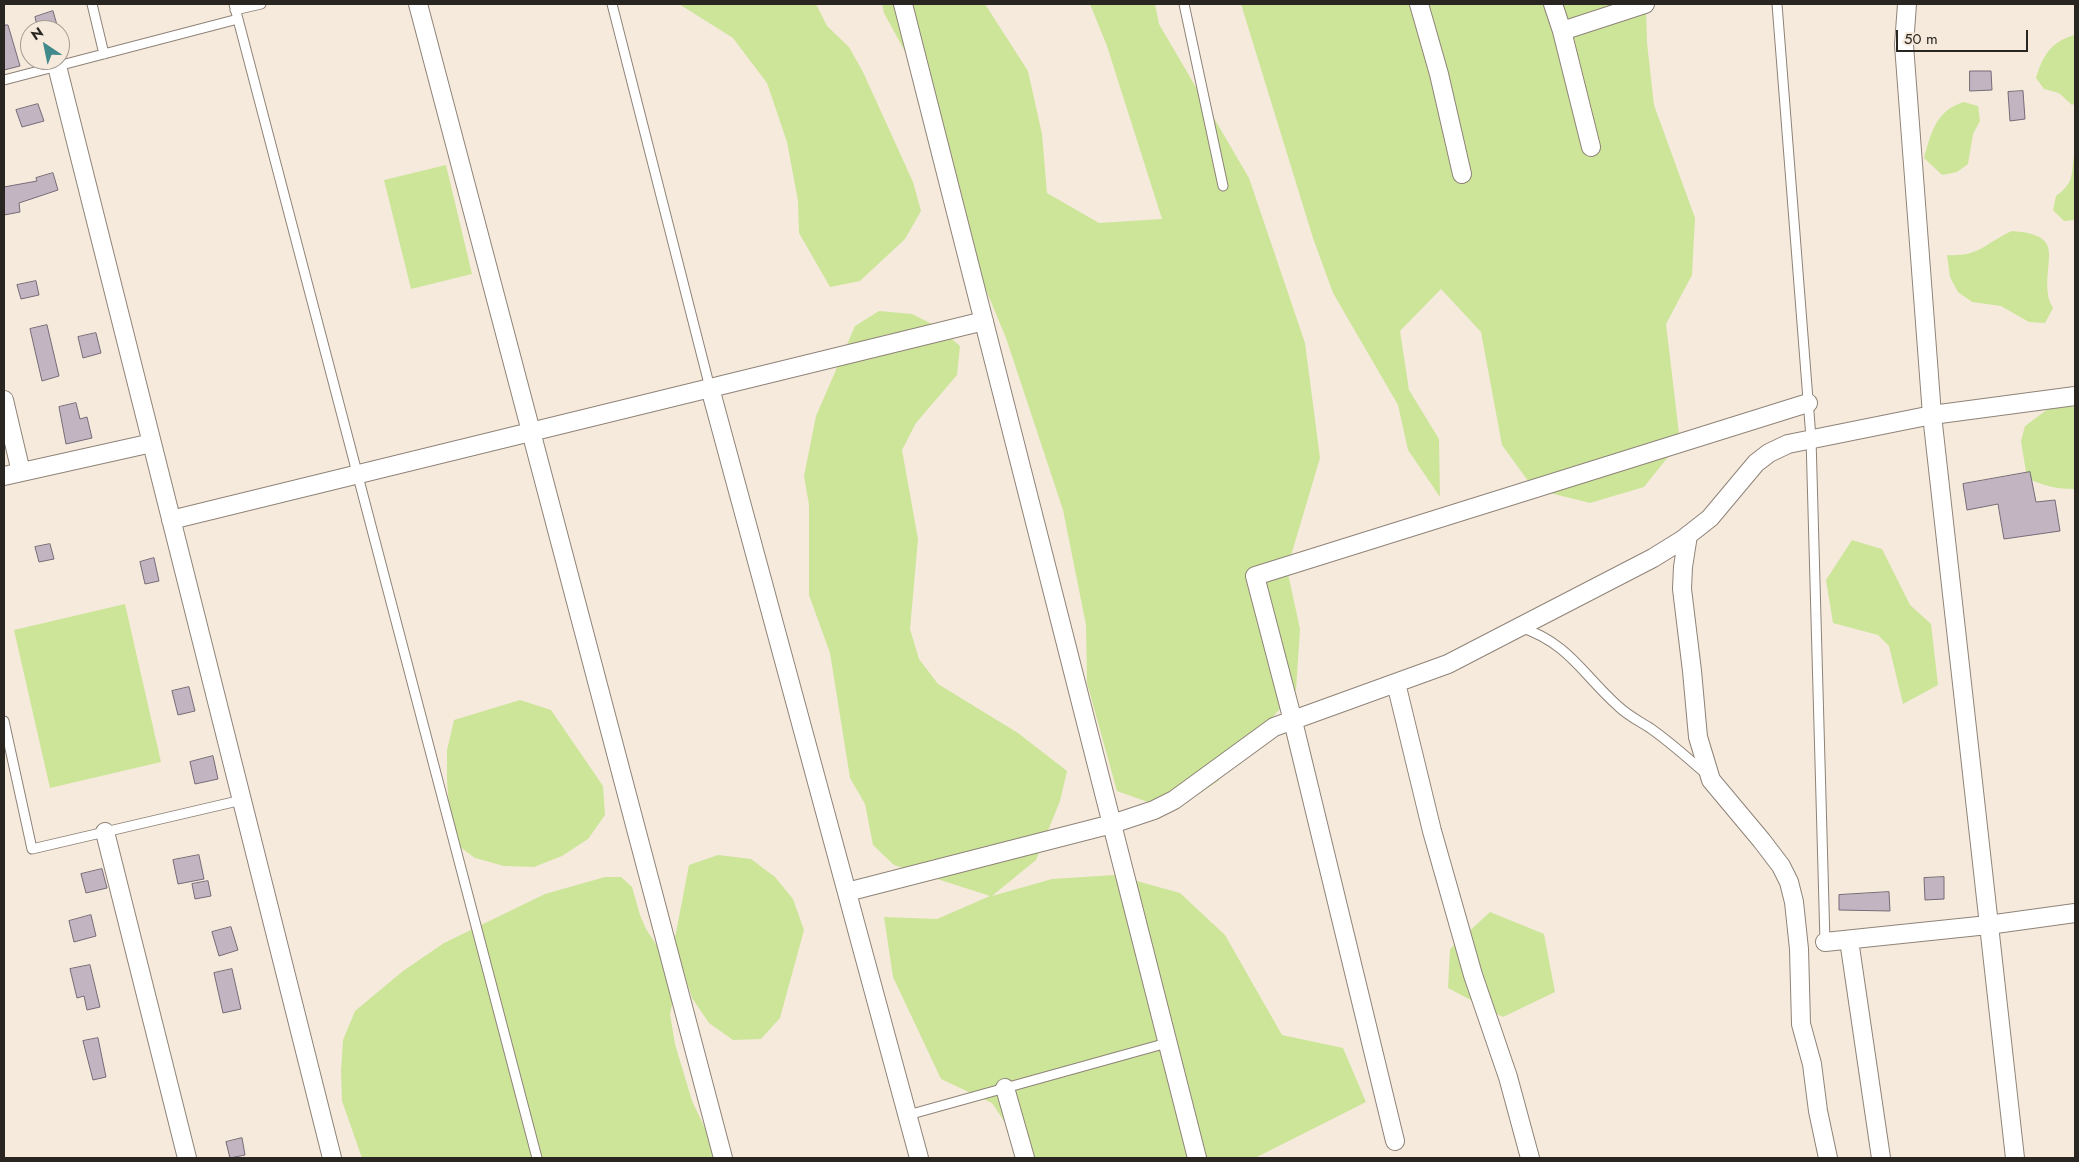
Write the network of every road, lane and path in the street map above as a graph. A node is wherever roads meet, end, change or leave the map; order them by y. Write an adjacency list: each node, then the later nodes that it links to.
1 (92, 4): 14 (lane)
2 (262, 4): 12 (lane)
3 (418, 4): 28 (street)
4 (612, 4): 23 (lane)
5 (903, 4): 22 (street)
6 (1184, 4): 21 (lane)
7 (1419, 4): 20 (street)
8 (1553, 4): 13 (street)
9 (1645, 4): 13 (street)
10 (1777, 4): 26 (lane)
11 (1907, 4): 27 (street)
12 (236, 11): 14 (lane); 32 (lane)
13 (1562, 31): 19 (street)
14 (104, 54): 15 (lane)
15 (70, 63)
16 (42, 70): 18 (lane)
17 (58, 70): 30 (street)
18 (4, 80)
19 (1591, 147)
20 (1462, 174)
21 (1223, 186)
22 (984, 321): 23 (street); 42 (street)
23 (710, 388): 28 (street); 44 (street)
24 (2075, 396): 27 (street)
25 (4, 400): 31 (street)
26 (1808, 403): 29 (lane); 39 (street)
27 (1932, 415): 29 (street); 46 (street)
28 (532, 432): 32 (street); 56 (street)
29 (1811, 438): 35 (street); 48 (lane)
30 (152, 443): 31 (street); 34 (street)
31 (21, 472): 33 (street)
32 (358, 474): 34 (street); 55 (lane)
33 (4, 476)
34 (171, 520): 41 (street)
35 (1688, 535): 36 (street); 40 (street)
36 (1520, 627): 37 (street); 40 (lane)
37 (1396, 683): 39 (street); 60 (street)
38 (4, 721): 43 (lane)
39 (1293, 721): 42 (street); 52 (street)
40 (1709, 777): 61 (street)
41 (242, 800): 43 (lane); 54 (street)
42 (1112, 824): 44 (street); 49 (street)
43 (105, 832): 53 (street)
44 (847, 892): 51 (street)
45 (2075, 913): 46 (street)
46 (1988, 925): 47 (street); 63 (street)
47 (1849, 940): 48 (street); 62 (street)
48 (1825, 942)
49 (1168, 1043): 50 (lane); 59 (street)
50 (1005, 1088): 51 (lane); 58 (street)
51 (908, 1115): 57 (street)
52 (1395, 1140)
53 (187, 1158)
54 (332, 1158)
55 (537, 1158)
56 (723, 1158)
57 (919, 1158)
58 (1025, 1158)
59 (1197, 1158)
60 (1530, 1158)
61 (1828, 1158)
62 (1881, 1158)
63 (2015, 1158)

